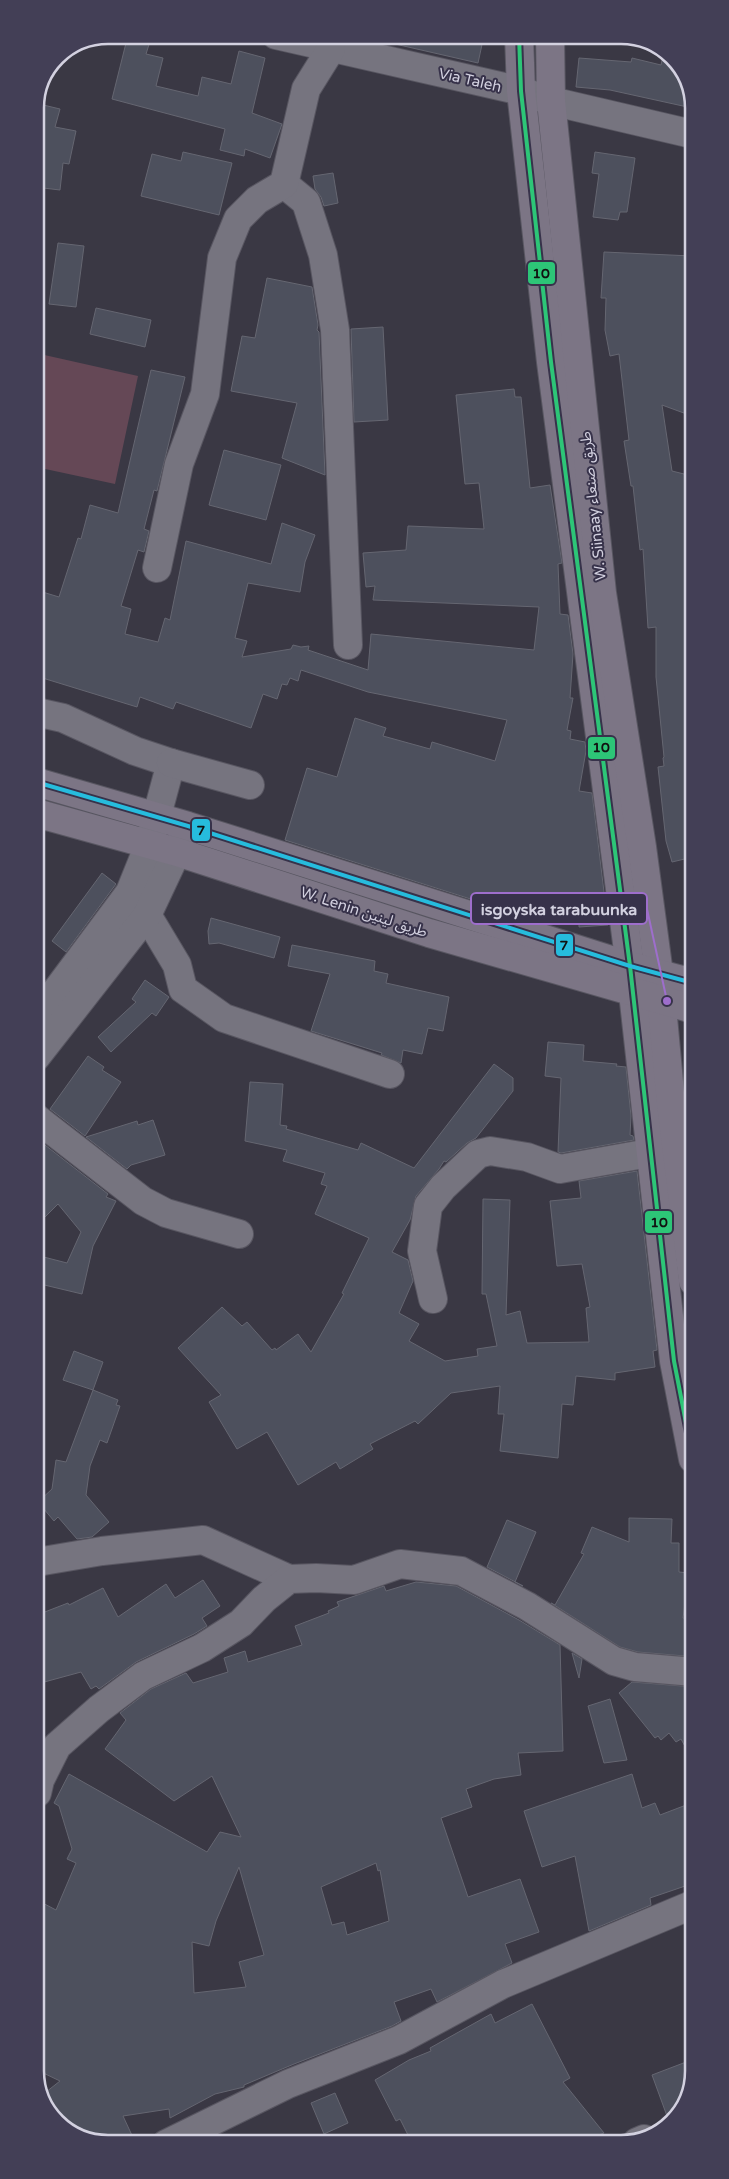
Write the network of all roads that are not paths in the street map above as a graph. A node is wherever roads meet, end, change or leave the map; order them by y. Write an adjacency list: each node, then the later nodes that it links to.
1 (311, 44): 4 (street, Via Taleh)
2 (519, 44): 5 (main road)
3 (550, 44): 6 (main road, W. Siinaay طريق صنعاء)
4 (331, 49): 5 (street, Via Taleh); 8 (street)
5 (521, 91): 6 (street, Via Taleh); 13 (main road)
6 (550, 101): 7 (street, Via Taleh); 14 (main road, W. Siinaay طريق صنعاء)
7 (685, 132)
8 (284, 184): 9 (street); 10 (street)
9 (157, 568)
10 (348, 645)
11 (44, 714): 12 (street)
12 (171, 764): 16 (street); 18 (street)
13 (603, 773): 14 (main road); 24 (main road)
14 (630, 778): 23 (main road, W. Siinaay طريق صنعاء)
15 (44, 784): 18 (main road)
16 (250, 785)
17 (44, 815): 20 (main road, W. Lenin طريق لينين)
18 (158, 817): 19 (main road); 20 (street)
19 (188, 826): 21 (street); 24 (main road)
20 (149, 845): 21 (main road, W. Lenin طريق لينين); 27 (street)
21 (178, 852): 22 (street); 24 (main road, W. Lenin طريق لينين)
22 (147, 915): 29 (street); 30 (street)
23 (659, 974): 24 (main road); 25 (main road); 26 (main road, W. Siinaay طريق صنعاء)
24 (631, 978): 26 (main road, W. Lenin طريق لينين); 32 (main road)
25 (685, 981)
26 (662, 1001): 28 (main road, W. Lenin طريق لينين); 33 (main road, W. Siinaay طريق صنعاء)
27 (44, 1007)
28 (685, 1007)
29 (44, 1047)
30 (390, 1074)
31 (44, 1124): 34 (street)
32 (650, 1153): 35 (street); 36 (main road)
33 (685, 1216)
34 (239, 1234)
35 (433, 1299)
36 (685, 1418)
37 (44, 1561): 38 (street)
38 (290, 1580): 39 (street); 40 (street)
39 (685, 1671)
40 (44, 1772)
41 (685, 1908): 42 (street)
42 (184, 2135)

